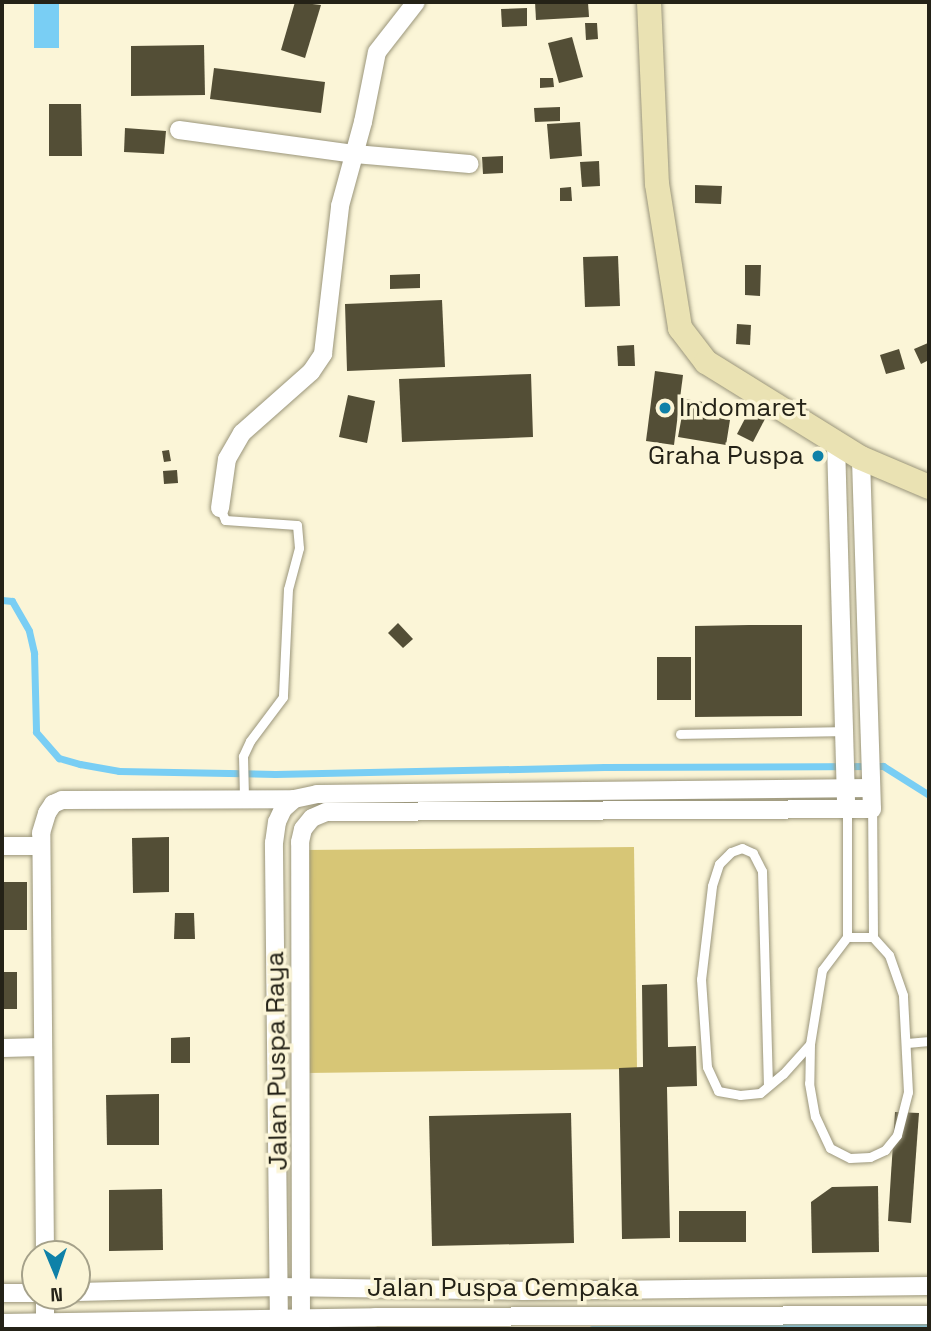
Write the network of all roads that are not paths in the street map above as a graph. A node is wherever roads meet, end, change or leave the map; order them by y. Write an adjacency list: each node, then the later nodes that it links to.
1 (416, 2): 4 (street)
2 (649, 2): 6 (main road)
3 (179, 130): 4 (street)
4 (355, 154): 5 (street); 9 (street)
5 (470, 164)
6 (836, 443): 7 (main road); 10 (street)
7 (861, 458): 8 (main road); 12 (street)
8 (929, 487)
9 (220, 509): 14 (lane)
10 (845, 731): 11 (lane); 13 (street)
11 (680, 734)
12 (871, 788): 13 (street); 17 (street)
13 (846, 789): 15 (street); 16 (street)
14 (244, 797): 15 (street); 21 (street)
15 (294, 799): 19 (street, Jalan Puspa Raya)
16 (847, 808): 17 (street); 18 (street, Jalan Puspa Raya); 22 (lane)
17 (872, 809): 23 (lane)
18 (300, 842): 19 (street); 33 (street, Jalan Puspa Raya)
19 (274, 843): 32 (street, Jalan Puspa Raya)
20 (2, 846): 21 (street)
21 (41, 846): 27 (street)
22 (847, 937): 23 (lane); 26 (lane)
23 (873, 937): 25 (lane)
24 (929, 1041): 25 (lane)
25 (907, 1043): 26 (lane)
26 (810, 1044): 29 (lane)
27 (43, 1047): 28 (street); 30 (street)
28 (2, 1048)
29 (768, 1086): 29 (lane)
30 (45, 1240)
31 (929, 1286): 34 (street, Jalan Puspa Cempaka)
32 (279, 1287): 33 (street, Jalan Puspa Cempaka); 35 (street, Jalan Puspa Cempaka); 41 (street, Jalan Puspa Raya)
33 (301, 1287): 34 (street, Jalan Puspa Cempaka); 42 (street, Jalan Puspa Raya)
34 (522, 1291): 39 (street)
35 (91, 1292)
36 (2, 1293): 37 (street)
37 (21, 1293)
38 (929, 1315): 39 (street, Jalan Puspa Cempaka)
39 (521, 1323): 42 (street, Jalan Puspa Cempaka)
40 (2, 1324): 43 (street, Jalan Puspa Cempaka)
41 (279, 1324): 42 (street, Jalan Puspa Cempaka); 43 (street, Jalan Puspa Cempaka)
42 (301, 1324)
43 (45, 1326)

